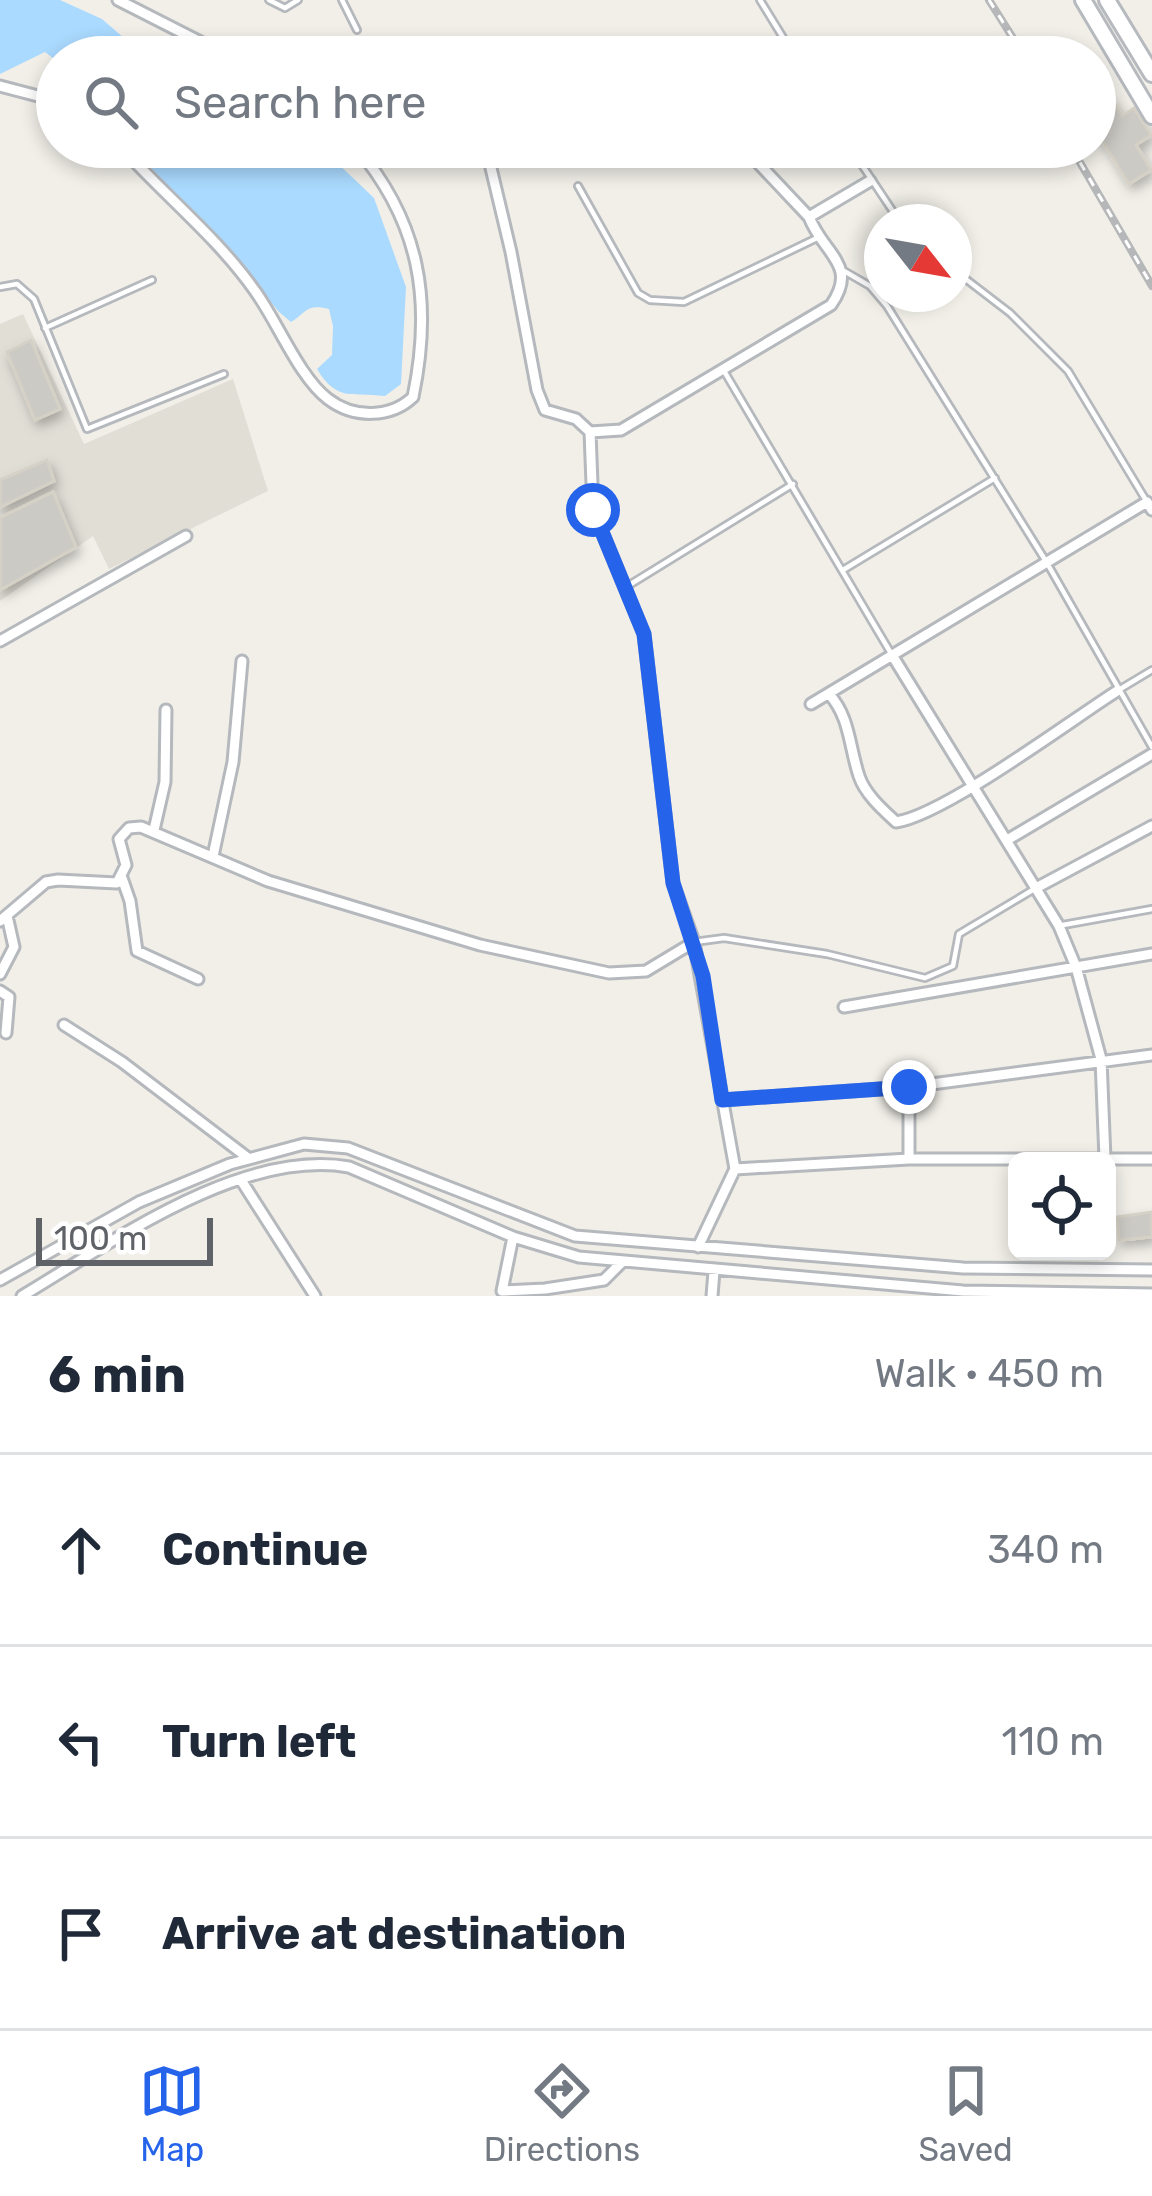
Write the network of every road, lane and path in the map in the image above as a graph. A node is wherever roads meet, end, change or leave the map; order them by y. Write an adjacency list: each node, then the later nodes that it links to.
1 (118, 0): 9 (street)
2 (269, 0): 3 (lane)
3 (298, 0)
4 (342, 0): 8 (lane)
5 (760, 0): 10 (lane)
6 (1084, 0): 11 (main road)
7 (1107, 0): 13 (main road)
8 (357, 30)
9 (189, 36)
10 (782, 36)
11 (1105, 36)
12 (1116, 55): 16 (main road)
13 (1152, 74)
14 (0, 86): 15 (street)
15 (36, 95)
16 (1152, 116)
17 (142, 168): 18 (street)
18 (371, 168)
19 (491, 168): 34 (street)
20 (762, 168): 25 (street)
21 (863, 168): 22 (lane)
22 (871, 181): 24 (lane); 25 (street)
23 (578, 186): 26 (lane)
24 (887, 204)
25 (808, 217): 26 (street)
26 (817, 238): 27 (street)
27 (844, 271): 32 (street); 35 (lane)
28 (152, 280): 31 (lane)
29 (972, 284): 37 (lane)
30 (0, 287): 31 (lane)
31 (45, 328): 33 (lane)
32 (722, 367): 34 (street); 36 (lane)
33 (224, 374)
34 (590, 432): 41 (street)
35 (995, 478): 39 (lane); 40 (lane)
36 (793, 484): 40 (lane); 41 (lane)
37 (1149, 506): 39 (street)
38 (186, 536): 42 (street)
39 (1046, 563): 43 (street); 46 (lane)
40 (843, 570): 43 (lane)
41 (626, 587): 61 (street)
42 (0, 641)
43 (892, 655): 47 (street); 51 (street)
44 (242, 661): 55 (street)
45 (1152, 670): 46 (lane)
46 (1118, 691): 50 (lane); 51 (street)
47 (829, 694): 48 (street); 51 (street)
48 (812, 704)
49 (166, 710): 53 (street)
50 (1152, 750): 54 (street)
51 (973, 784): 54 (street)
52 (1152, 826): 57 (street)
53 (154, 830): 55 (street); 56 (street)
54 (1007, 840): 57 (street)
55 (213, 856): 61 (street)
56 (122, 878): 59 (street); 65 (street)
57 (1036, 888): 60 (street); 61 (lane)
58 (1152, 909): 60 (lane)
59 (3, 918): 64 (street)
60 (1059, 926): 63 (street)
61 (694, 942): 73 (street)
62 (1152, 954): 63 (street)
63 (1076, 967): 67 (street); 71 (street)
64 (0, 974)
65 (198, 979)
66 (0, 991): 69 (street)
67 (844, 1007)
68 (64, 1025): 75 (street)
69 (6, 1033)
70 (1152, 1055): 71 (street)
71 (1101, 1059): 72 (street); 74 (street)
72 (909, 1087): 73 (street); 76 (street)
73 (722, 1100): 80 (street)
74 (1106, 1152)
75 (248, 1158): 81 (street); 90 (street)
76 (909, 1159): 77 (street); 80 (street)
77 (1008, 1159)
78 (1116, 1159): 79 (street)
79 (1152, 1159)
80 (736, 1169): 85 (street)
81 (434, 1179): 83 (street); 85 (street)
82 (241, 1180): 83 (street); 94 (street); 95 (street)
83 (425, 1198): 84 (street)
84 (513, 1237): 86 (street); 92 (street)
85 (698, 1247): 87 (street)
86 (623, 1261): 89 (street); 92 (street)
87 (963, 1268): 88 (street); 91 (street)
88 (1152, 1270)
89 (714, 1271): 91 (street); 96 (street)
90 (0, 1280)
91 (963, 1291): 93 (street)
92 (501, 1293)
93 (1152, 1294)
94 (22, 1296)
95 (315, 1296)
96 (712, 1296)

